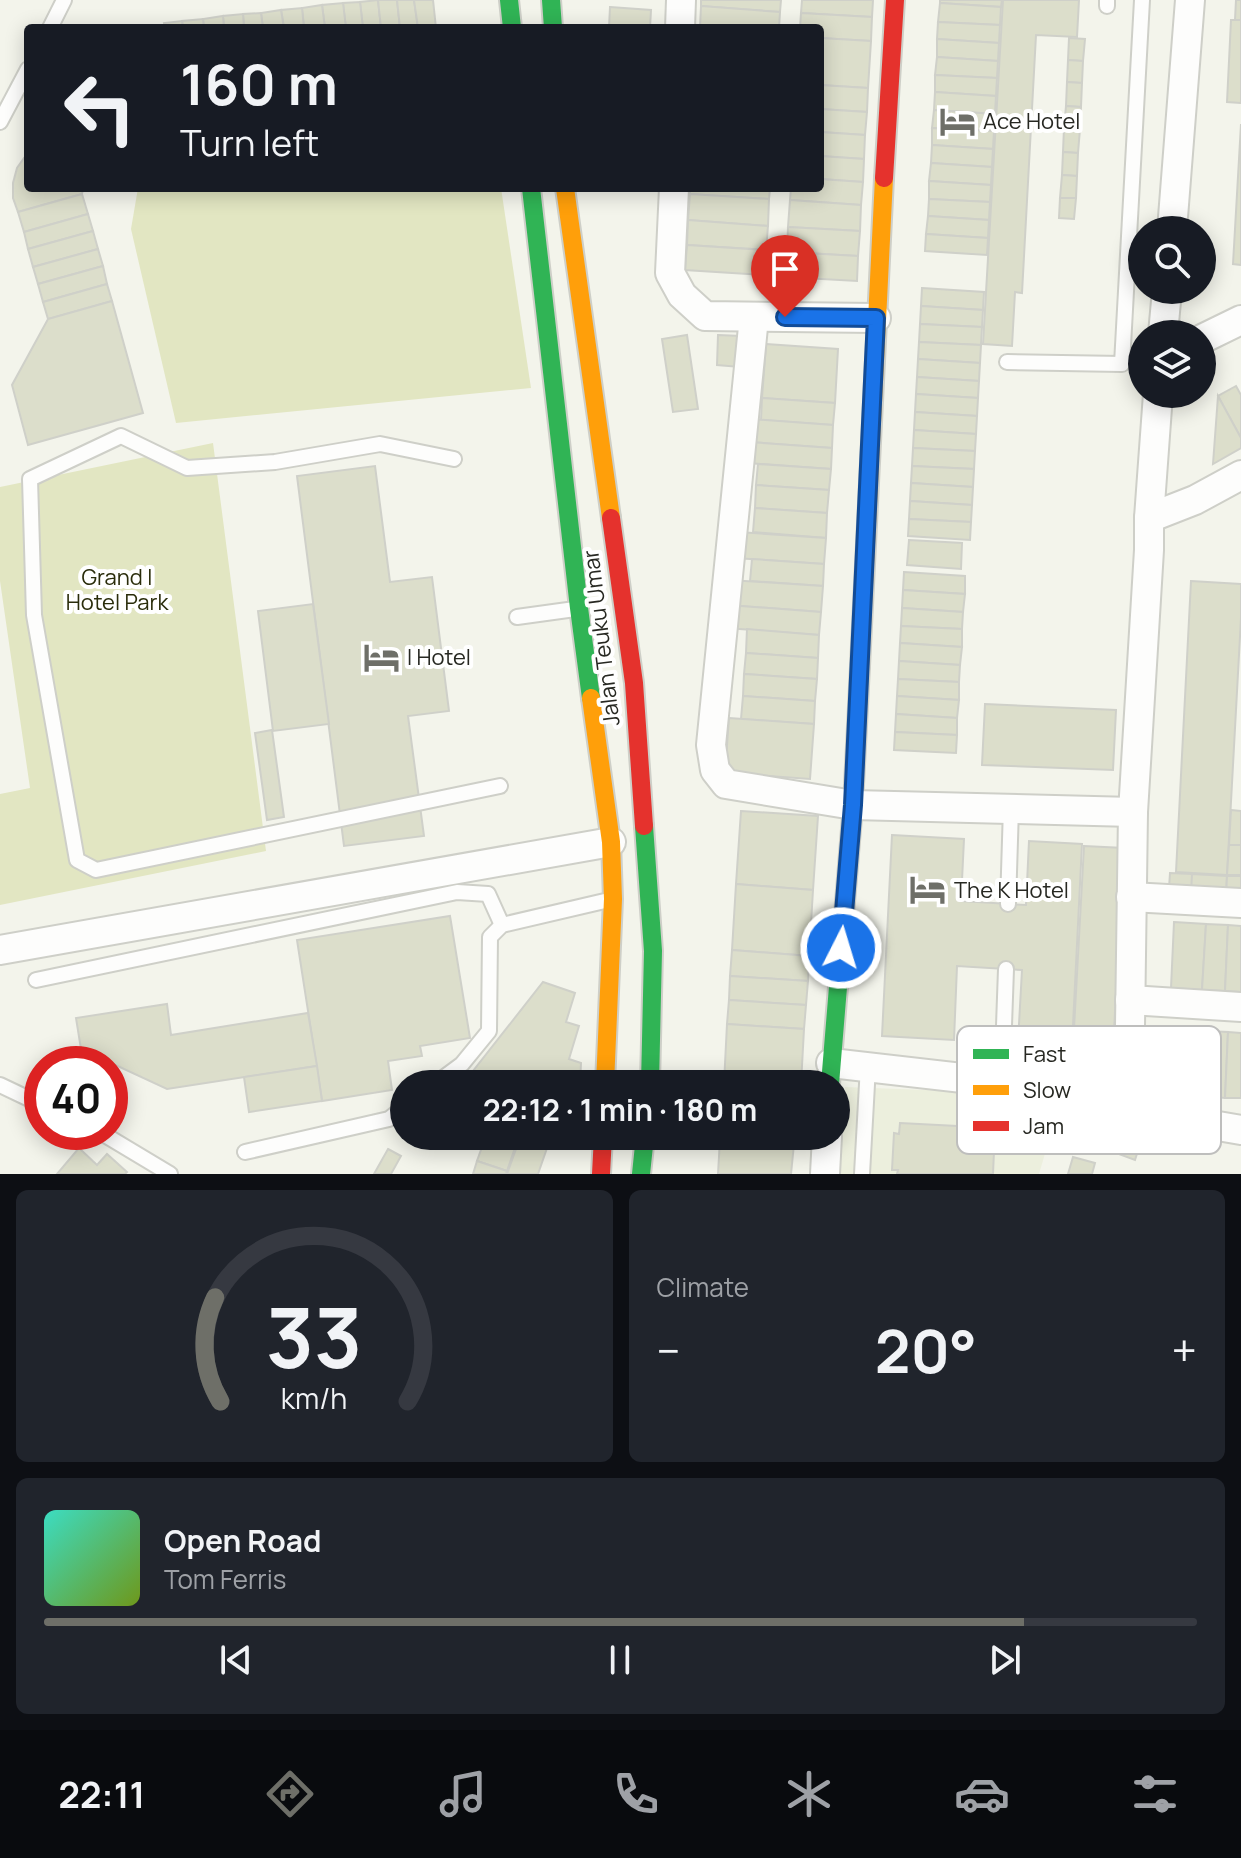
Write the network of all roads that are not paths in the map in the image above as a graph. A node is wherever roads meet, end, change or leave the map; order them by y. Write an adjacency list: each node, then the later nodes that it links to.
1 (64, 0): 8 (lane)
2 (509, 0): 9 (main road)
3 (551, 0): 10 (main road)
4 (681, 0): 11 (street)
5 (895, 0): 19 (main road)
6 (1142, 0): 22 (lane)
7 (1190, 0): 17 (street)
8 (52, 24)
9 (512, 24)
10 (553, 24)
11 (680, 24)
12 (24, 77): 13 (lane)
13 (0, 122)
14 (531, 192): 27 (main road, Jalan Teuku Umar)
15 (566, 192): 49 (main road, Jalan Teuku Umar)
16 (674, 192): 18 (street)
17 (1173, 216)
18 (754, 317): 19 (street); 30 (street)
19 (876, 318): 30 (main road)
20 (1241, 320): 21 (street)
21 (1216, 332)
22 (1007, 362)
23 (1157, 408): 26 (street)
24 (454, 459): 29 (lane)
25 (1241, 475): 26 (street)
26 (1149, 518): 32 (street)
27 (579, 608): 28 (lane); 33 (main road, Jalan Teuku Umar)
28 (517, 617)
29 (500, 786)
30 (853, 805): 31 (street); 50 (main road)
31 (1011, 808): 32 (street); 37 (lane)
32 (1133, 812): 34 (street)
33 (611, 842): 35 (main road, Jalan Teuku Umar); 39 (street)
34 (1131, 897): 36 (street); 42 (street)
35 (613, 899): 38 (lane); 48 (main road, Jalan Teuku Umar)
36 (1241, 903)
37 (1008, 904)
38 (502, 925): 41 (lane); 47 (lane)
39 (0, 950)
40 (1006, 969): 44 (lane)
41 (36, 980)
42 (1130, 1000): 43 (street); 45 (street)
43 (1241, 1007)
44 (1004, 1026)
45 (1130, 1026)
46 (868, 1066): 51 (street); 52 (street); 67 (lane)
47 (454, 1070)
48 (606, 1070)
49 (650, 1070)
50 (830, 1070)
51 (846, 1070)
52 (957, 1077)
53 (0, 1085): 54 (lane)
54 (24, 1096)
55 (390, 1118): 62 (lane)
56 (1221, 1127): 57 (street)
57 (1241, 1130)
58 (128, 1149): 63 (lane)
59 (602, 1150): 64 (main road)
60 (644, 1150): 65 (main road)
61 (826, 1150): 66 (street)
62 (245, 1152)
63 (170, 1174)
64 (601, 1174)
65 (641, 1174)
66 (825, 1174)
67 (862, 1174)

